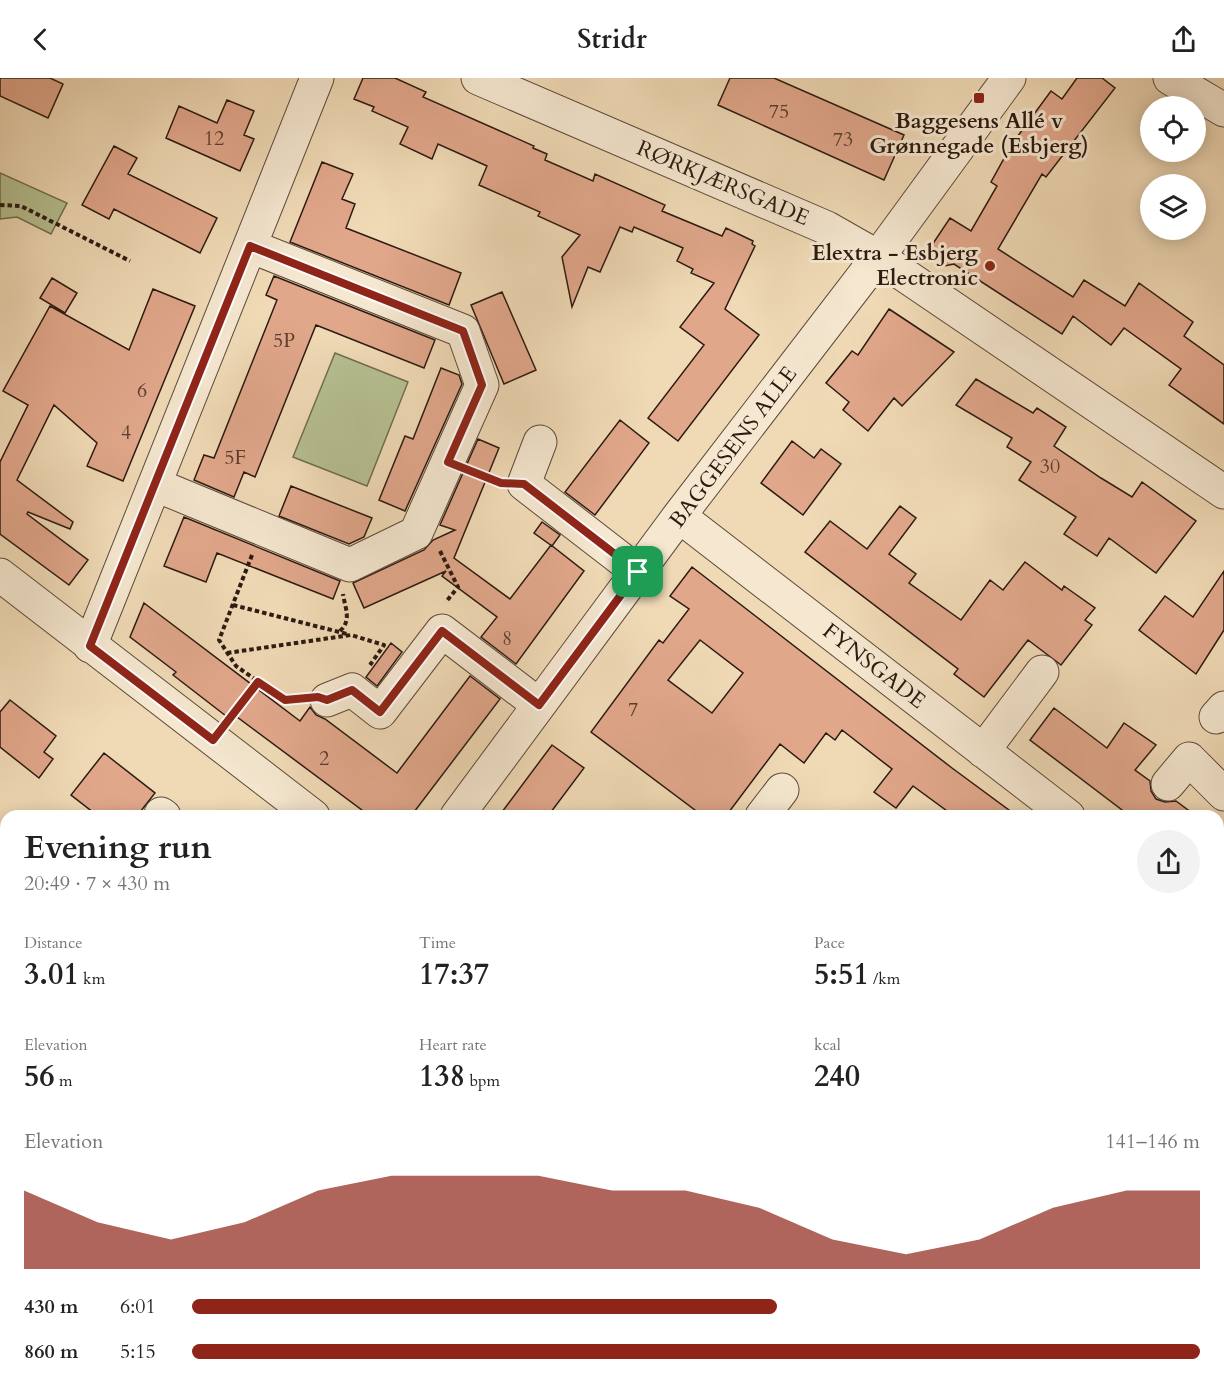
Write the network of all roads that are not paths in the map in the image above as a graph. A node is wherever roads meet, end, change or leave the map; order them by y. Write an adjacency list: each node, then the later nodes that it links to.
1 (317, 78): 6 (street)
2 (478, 78): 7 (street, RØRKJÆRSGADE)
3 (1009, 78): 7 (street, BAGGESENS ALLE)
4 (1170, 78): 5 (street)
5 (1224, 110)
6 (250, 246): 9 (street); 9 (street)
7 (878, 257): 10 (street, RØRKJÆRSGADE); 11 (street, BAGGESENS ALLE)
8 (540, 442): 12 (street)
9 (156, 485): 14 (street)
10 (1224, 492)
11 (680, 516): 12 (street, BAGGESENS ALLE); 18 (street, FYNSGADE)
12 (638, 572): 17 (street, BAGGESENS ALLE)
13 (0, 575): 14 (street)
14 (90, 646): 22 (street)
15 (1042, 672): 18 (street)
16 (339, 695): 17 (street)
17 (539, 705): 23 (street, BAGGESENS ALLE)
18 (983, 750): 25 (street, FYNSGADE)
19 (1168, 784): 21 (street)
20 (782, 790): 24 (street)
21 (1224, 794)
22 (305, 810)
23 (461, 810)
24 (767, 810)
25 (1060, 810)

